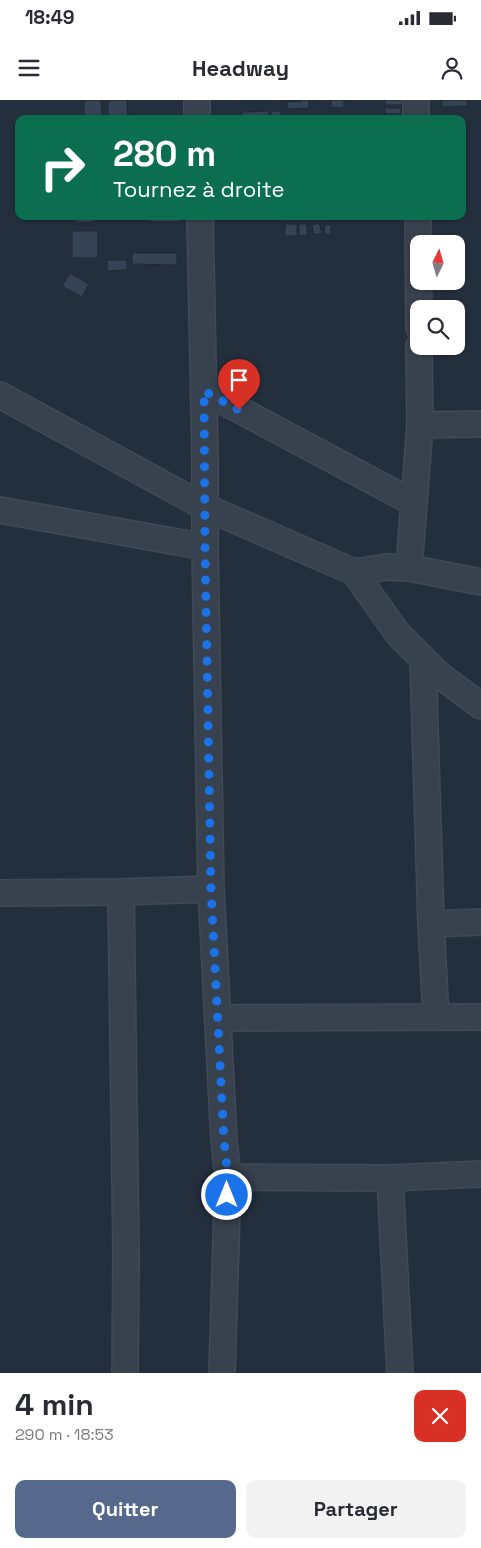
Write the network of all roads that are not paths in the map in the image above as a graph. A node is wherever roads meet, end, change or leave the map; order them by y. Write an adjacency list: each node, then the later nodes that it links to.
1 (197, 100): 3 (street)
2 (416, 100): 4 (street)
3 (197, 115)
4 (416, 115)
5 (200, 220): 9 (street)
6 (418, 220): 7 (street)
7 (419, 300)
8 (419, 355): 12 (street)
9 (204, 391): 13 (street); 14 (street)
10 (0, 395): 14 (street)
11 (481, 424): 12 (street)
12 (420, 425): 13 (street)
13 (414, 503): 17 (street)
14 (205, 507): 16 (street); 18 (street)
15 (0, 510): 16 (street)
16 (205, 547): 22 (street)
17 (409, 568): 18 (street); 19 (street)
18 (354, 572): 20 (street)
19 (481, 582)
20 (423, 659): 21 (street); 26 (street)
21 (481, 706)
22 (211, 889): 23 (street); 29 (street)
23 (121, 892): 24 (street); 33 (street)
24 (0, 893)
25 (481, 922): 26 (street)
26 (432, 924): 27 (street)
27 (436, 1017): 28 (street); 29 (street)
28 (481, 1017)
29 (218, 1018): 31 (street)
30 (481, 1174): 32 (street)
31 (228, 1177): 32 (street); 34 (street)
32 (390, 1178): 35 (street)
33 (125, 1373)
34 (222, 1373)
35 (400, 1373)

